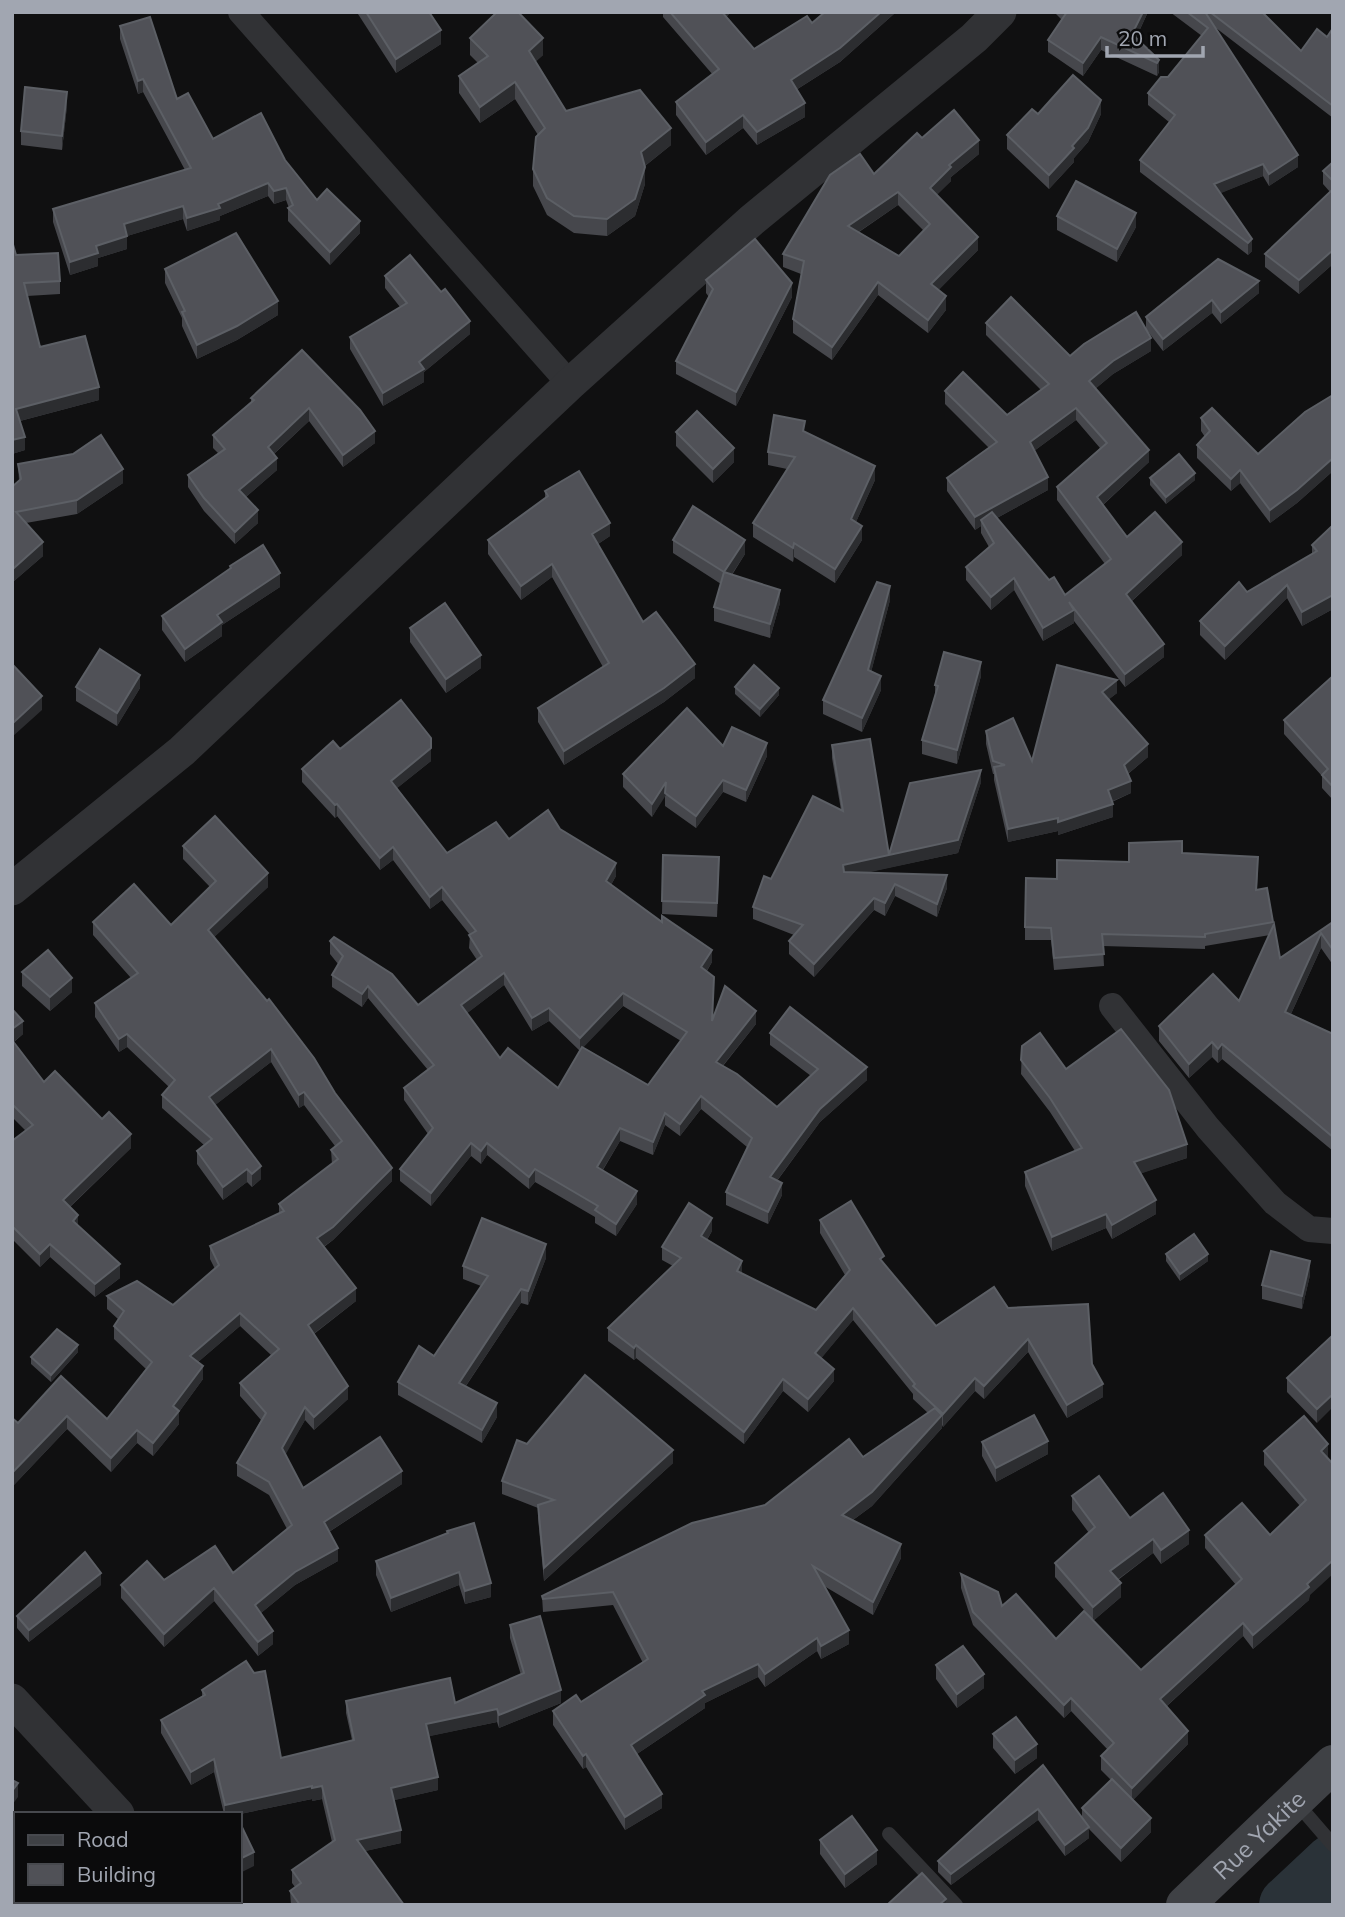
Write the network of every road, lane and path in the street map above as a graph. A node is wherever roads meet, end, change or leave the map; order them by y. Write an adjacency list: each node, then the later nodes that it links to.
1 (241, 12): 3 (street)
2 (1000, 12): 3 (street)
3 (570, 384): 4 (street)
4 (12, 888)
5 (1112, 1006): 6 (street)
6 (1333, 1231)
7 (12, 1700): 10 (street)
8 (1333, 1764): 9 (main road, Rue Yakite)
9 (1303, 1811): 12 (lane); 14 (main road, Rue Yakite)
10 (116, 1812)
11 (889, 1834): 13 (lane)
12 (1333, 1845)
13 (956, 1905)
14 (1185, 1905)

